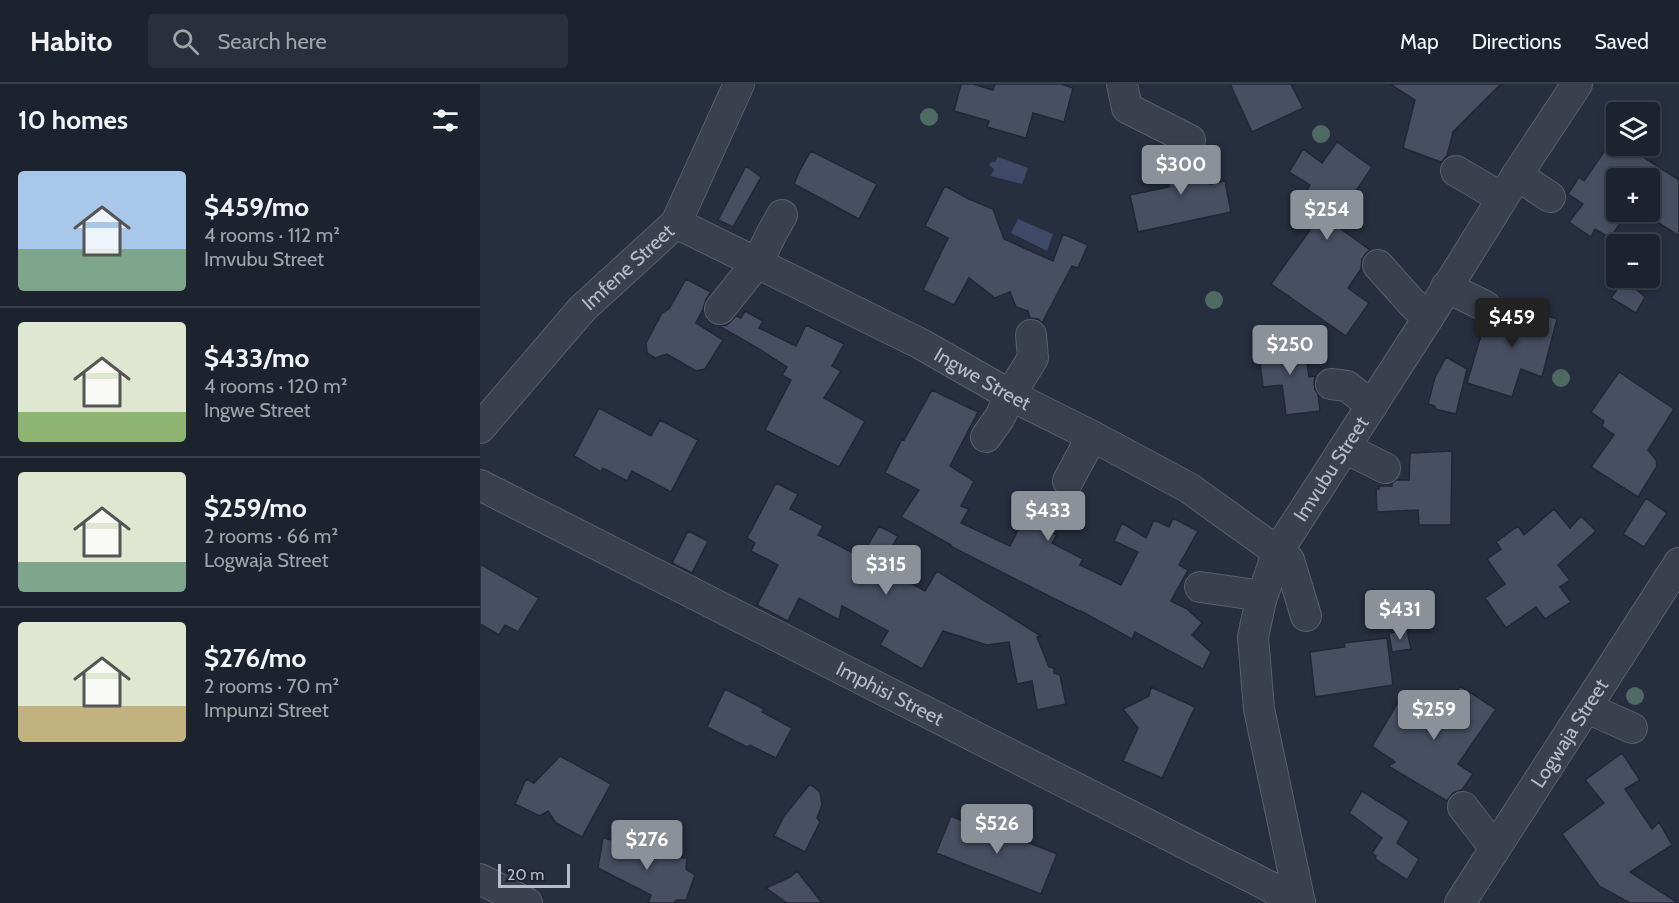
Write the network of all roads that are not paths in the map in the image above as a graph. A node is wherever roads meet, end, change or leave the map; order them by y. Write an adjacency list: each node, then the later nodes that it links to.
1 (739, 84): 9 (street, Imfene Street)
2 (1122, 84): 4 (street)
3 (1577, 84): 6 (street, Imvubu Street)
4 (1190, 140)
5 (1456, 171): 6 (street)
6 (1510, 187): 7 (street); 12 (street, Imvubu Street)
7 (1550, 197)
8 (782, 215): 10 (street)
9 (676, 223): 10 (street, Ingwe Street); 20 (street, Imfene Street)
10 (754, 261): 14 (street); 18 (street, Ingwe Street)
11 (1378, 265): 15 (street)
12 (1446, 287): 13 (street); 15 (street, Imvubu Street)
13 (1485, 306)
14 (720, 309)
15 (1428, 318): 19 (street, Imvubu Street)
16 (1031, 335): 18 (street)
17 (1331, 384): 19 (street)
18 (1010, 395): 21 (street, Ingwe Street); 22 (street)
19 (1372, 406): 23 (street, Imvubu Street)
20 (480, 428)
21 (1092, 436): 25 (street); 27 (street, Ingwe Street)
22 (986, 437)
23 (1345, 448): 24 (street); 27 (street, Imvubu Street)
24 (1385, 468)
25 (1068, 482)
26 (480, 486): 37 (street, Imphisi Street)
27 (1278, 551): 30 (street, Imvubu Street); 31 (street)
28 (1679, 563): 32 (street, Logwaja Street)
29 (1200, 587): 30 (street)
30 (1261, 600): 37 (street, Imvubu Street)
31 (1306, 616)
32 (1587, 708): 33 (street); 35 (street, Logwaja Street)
33 (1632, 728)
34 (1463, 807): 35 (street)
35 (1496, 847): 39 (street, Logwaja Street)
36 (480, 879): 38 (street)
37 (1300, 902)
38 (526, 903)
39 (1460, 903)

